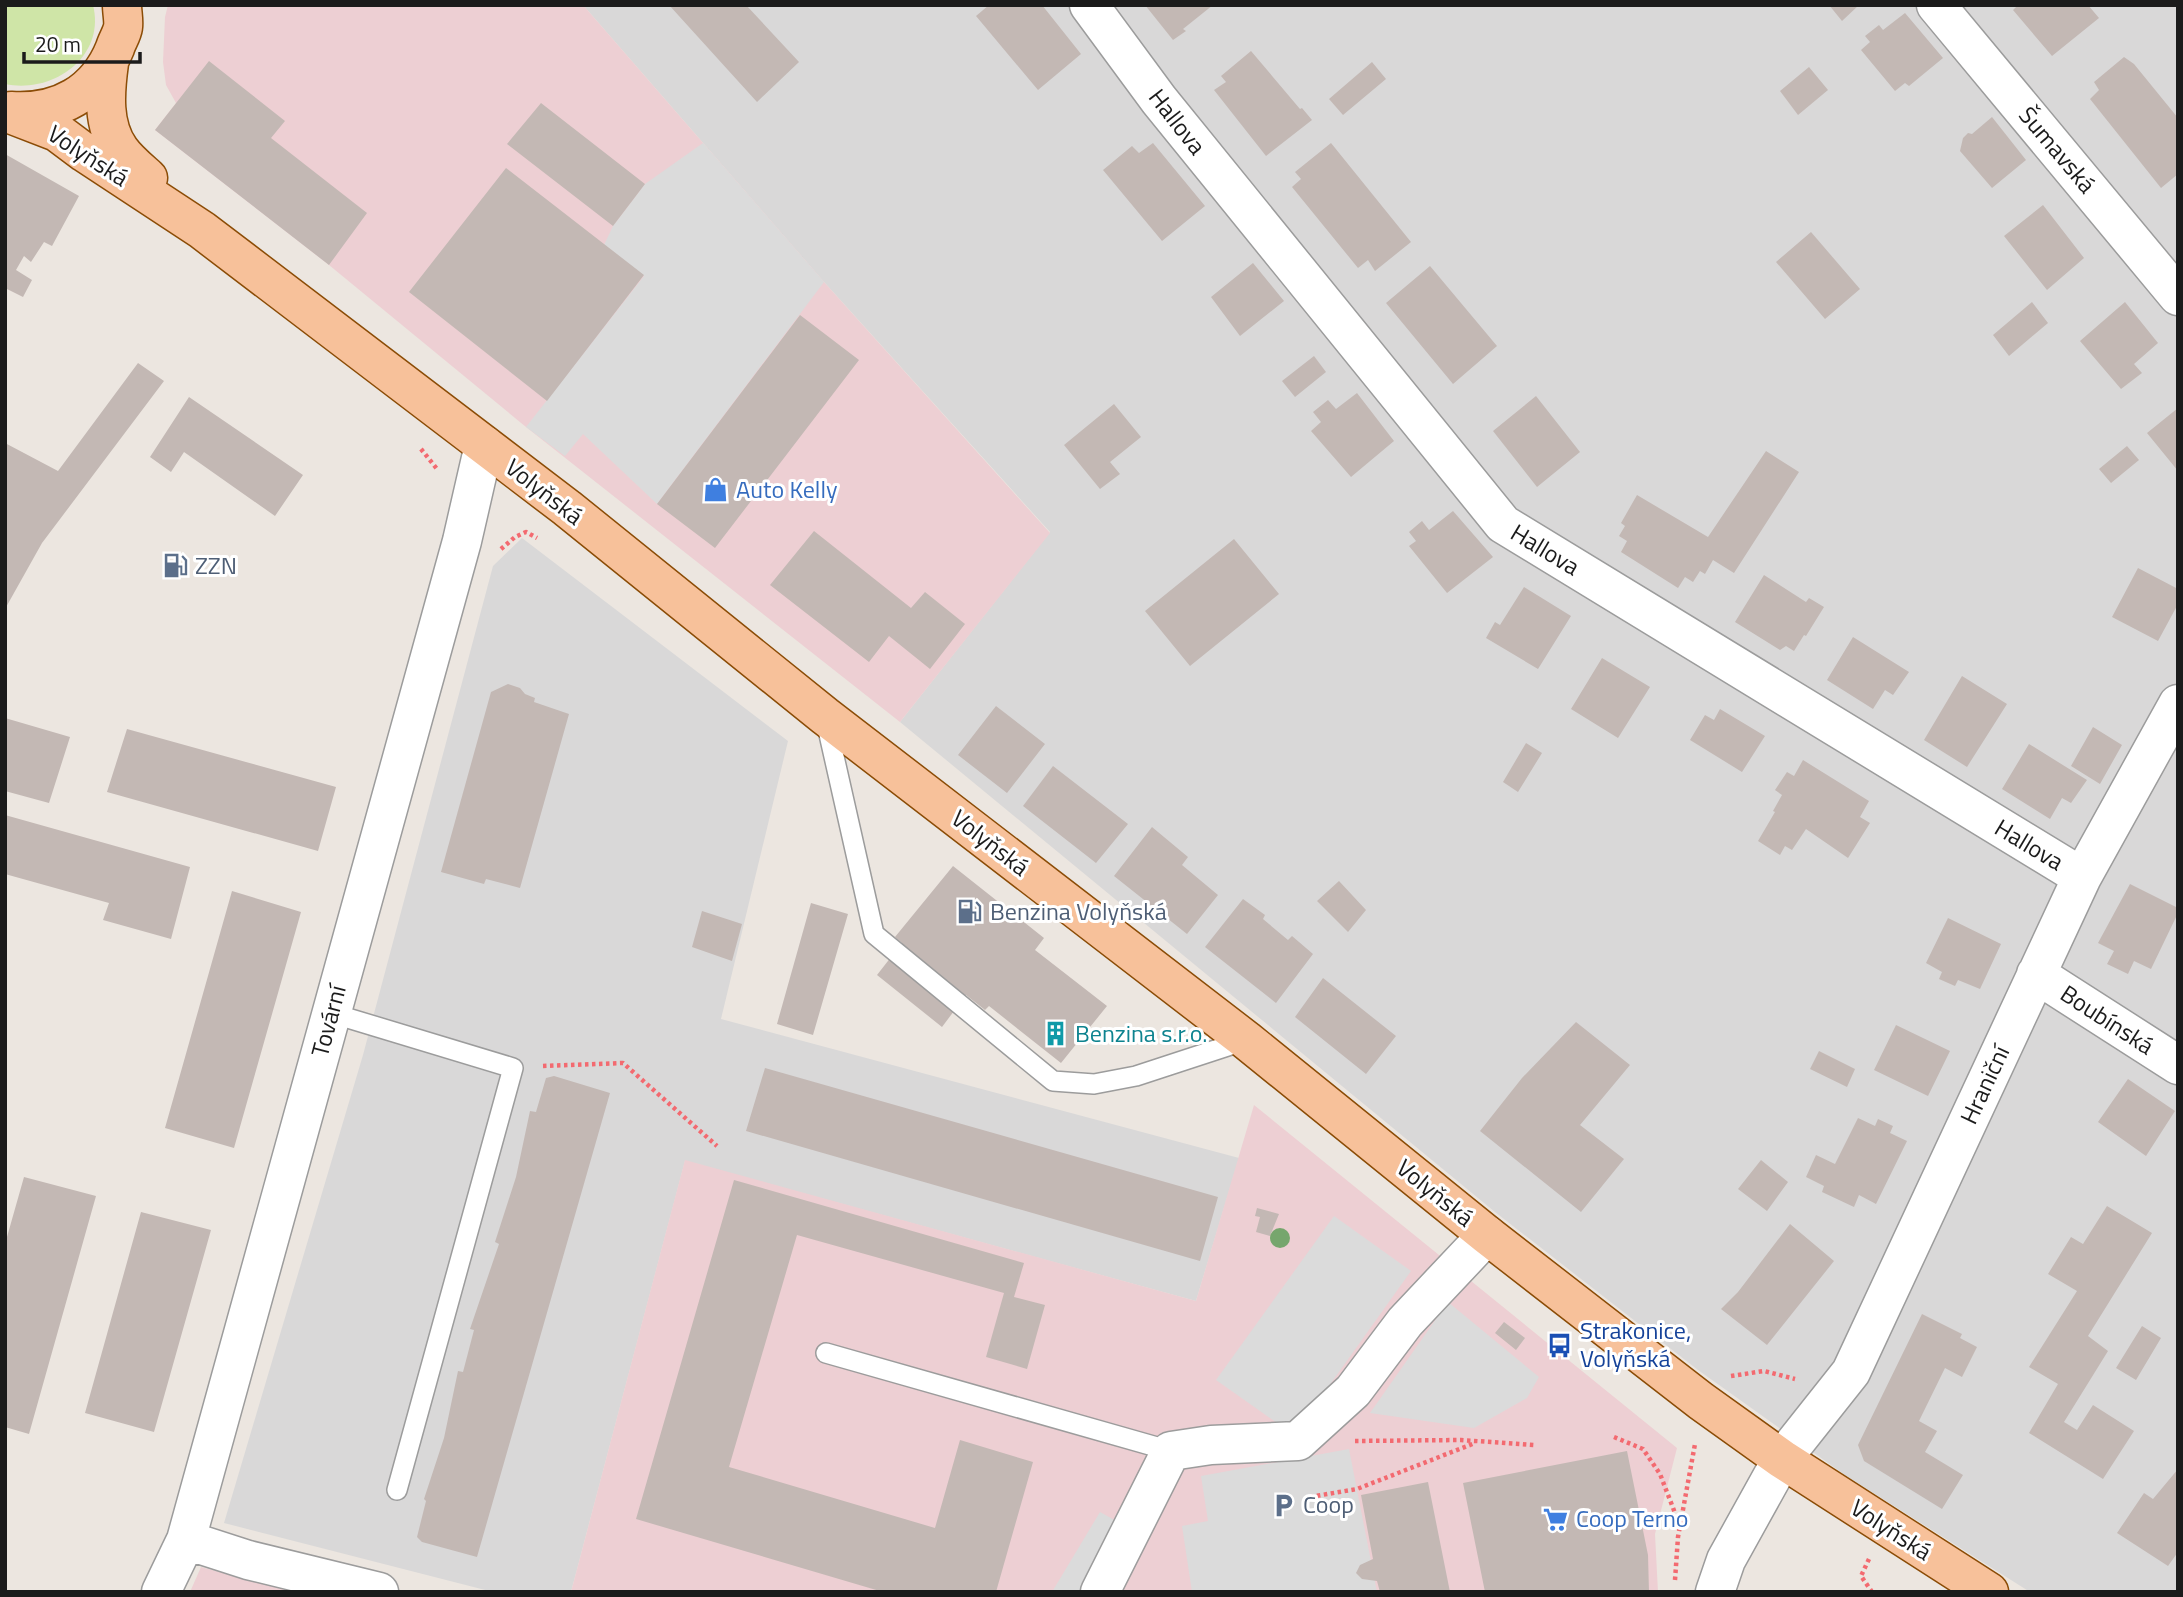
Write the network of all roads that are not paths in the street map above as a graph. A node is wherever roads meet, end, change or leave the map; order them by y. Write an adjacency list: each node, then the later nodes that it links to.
1 (122, 5): 4 (main road)
2 (1089, 5): 11 (street, Hallova)
3 (1936, 5): 7 (street, Šumavská)
4 (109, 63): 5 (main road); 6 (main road, Volyňská)
5 (5, 111): 6 (main road, Volyňská)
6 (202, 230): 8 (main road, Volyňská)
7 (2178, 296)
8 (484, 445): 10 (main road, Volyňská); 13 (street, Tovární)
9 (2178, 704): 11 (street, Hraniční)
10 (825, 716): 14 (main road, Volyňská); 14 (lane)
11 (2082, 877): 12 (street, Hraniční)
12 (2036, 974): 15 (street, Boubínská); 19 (street, Hraniční)
13 (331, 1013): 20 (lane); 21 (street, Tovární)
14 (1246, 1040): 16 (main road, Volyňská)
15 (2178, 1065)
16 (1487, 1235): 18 (street); 19 (main road, Volyňská)
17 (826, 1353): 18 (lane)
18 (1171, 1451): 24 (street)
19 (1782, 1459): 25 (street, Hraniční); 26 (main road, Volyňská)
20 (397, 1490)
21 (186, 1540): 22 (street, Tovární); 23 (street)
22 (161, 1592)
23 (379, 1592)
24 (1100, 1592)
25 (1715, 1592)
26 (1989, 1592)

